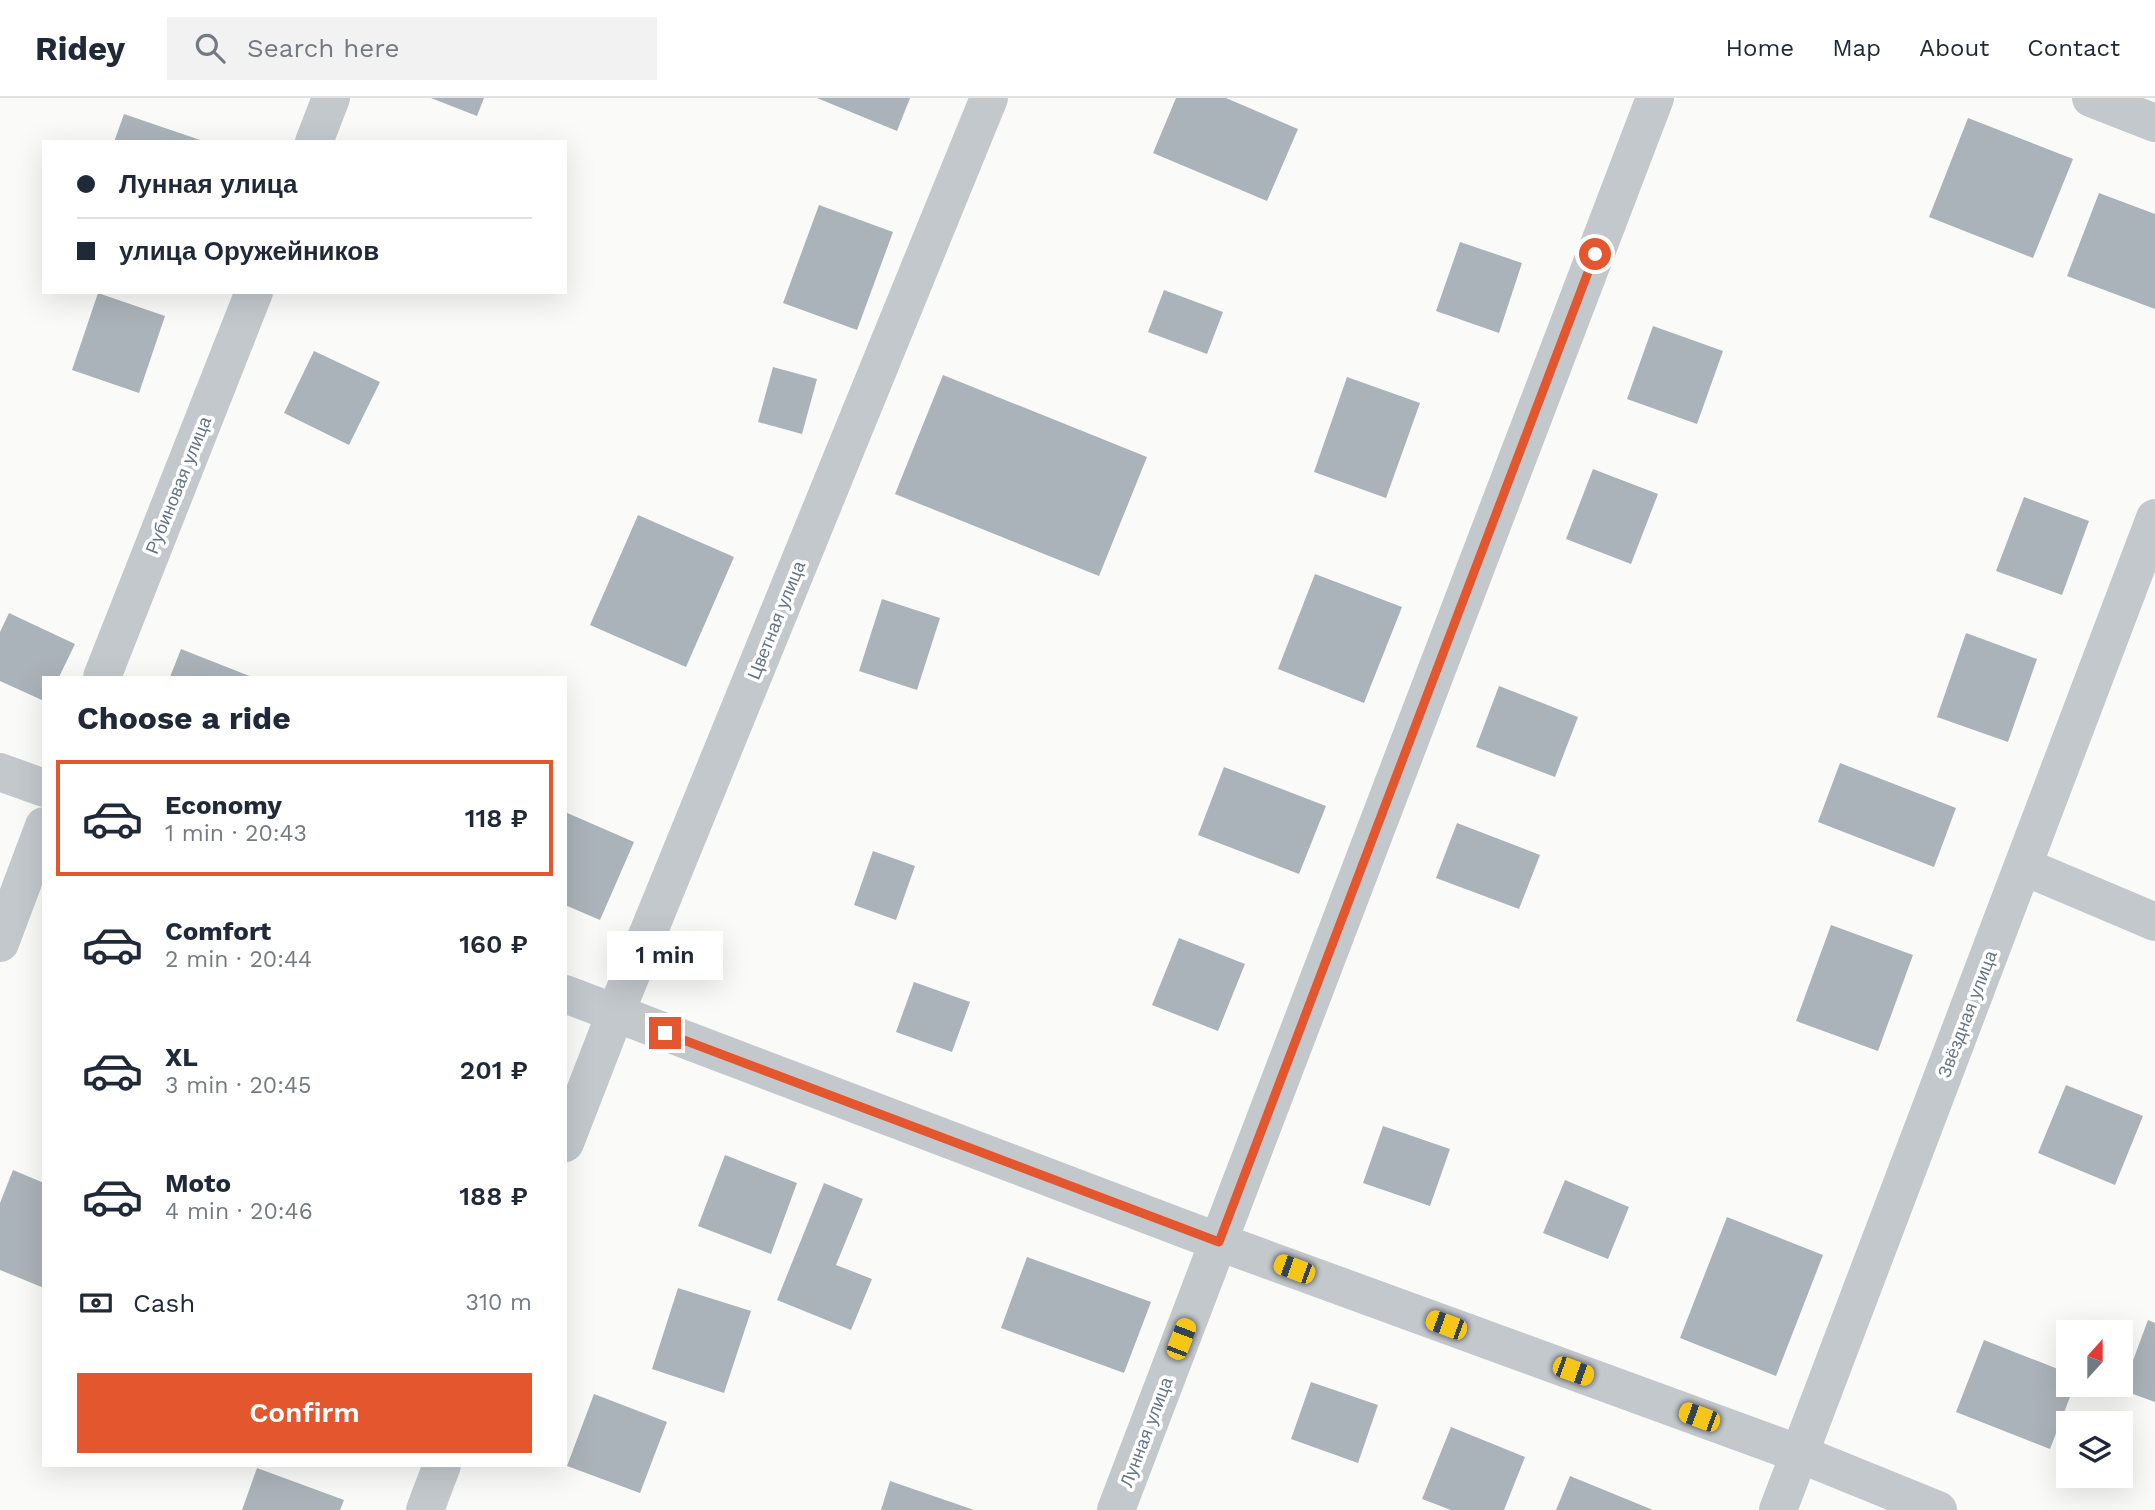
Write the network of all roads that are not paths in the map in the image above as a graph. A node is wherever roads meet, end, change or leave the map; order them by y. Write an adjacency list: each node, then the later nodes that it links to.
1 (331, 98): 6 (street)
2 (989, 98): 17 (street, Цветная улица)
3 (1655, 98): 19 (street, Лунная улица)
4 (2091, 98): 5 (street)
5 (2155, 123)
6 (315, 140)
7 (253, 294): 9 (street, Рубиновая улица)
8 (2155, 518): 13 (street, Звёздная улица)
9 (102, 676)
10 (0, 772): 11 (street)
11 (42, 787)
12 (42, 831): 15 (street)
13 (2023, 866): 14 (street); 20 (street, Звёздная улица)
14 (2155, 922)
15 (0, 943)
16 (567, 995): 17 (street)
17 (615, 1014): 18 (street, Цветная улица); 19 (street)
18 (567, 1138)
19 (1219, 1242): 20 (street); 23 (street, Лунная улица)
20 (1800, 1454): 24 (street, Звёздная улица); 25 (street)
21 (441, 1467): 22 (street)
22 (425, 1510)
23 (1116, 1510)
24 (1779, 1510)
25 (1938, 1510)

